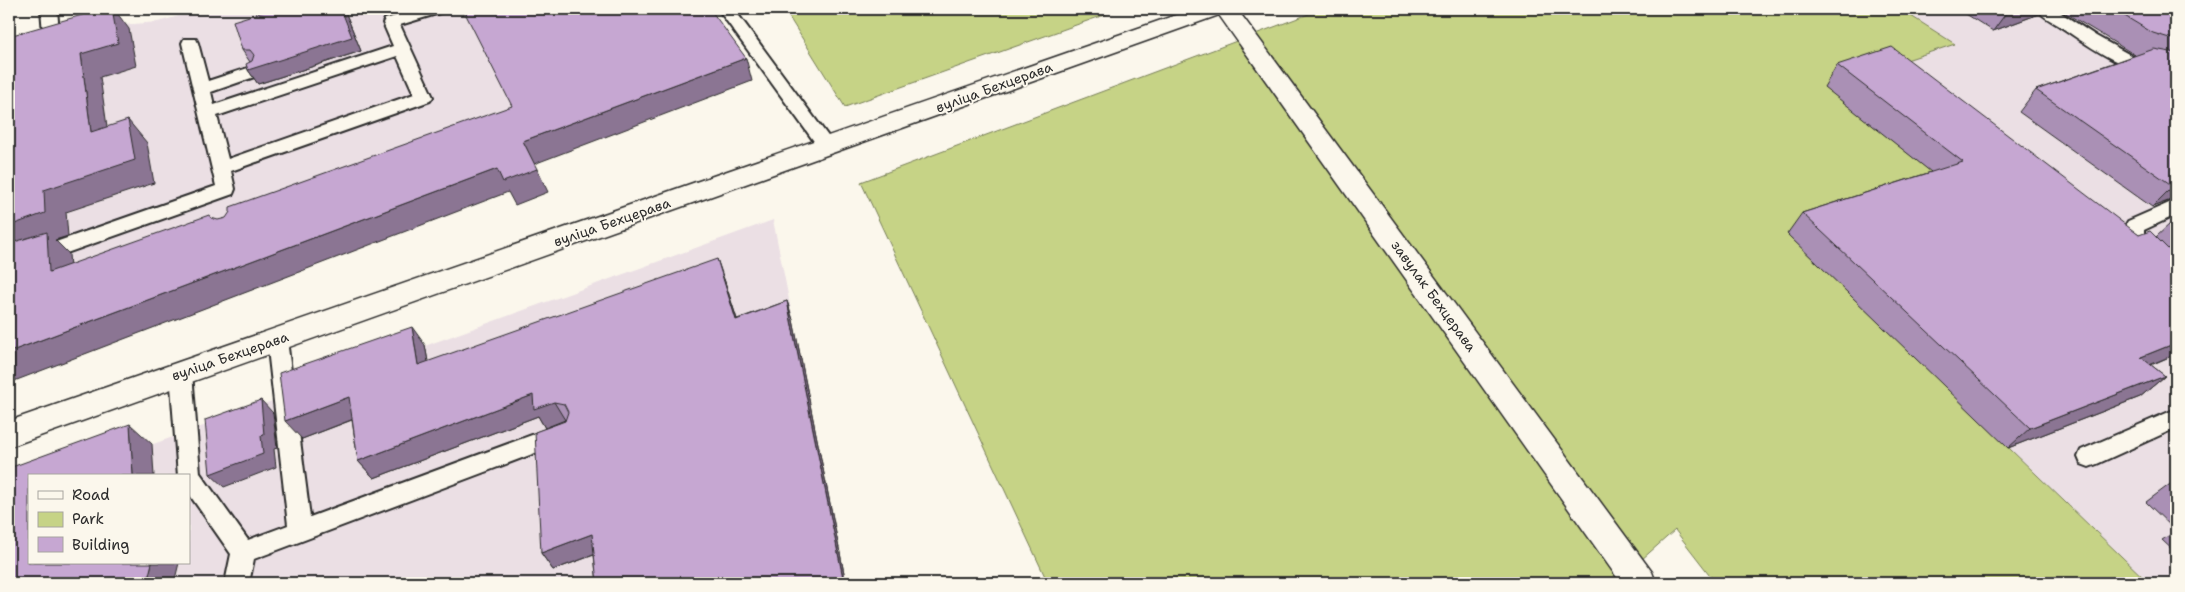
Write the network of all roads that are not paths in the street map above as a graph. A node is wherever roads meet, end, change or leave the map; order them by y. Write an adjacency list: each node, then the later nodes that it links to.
1 (49, 9): 7 (lane)
2 (437, 9): 9 (lane)
3 (726, 9): 14 (lane)
4 (1214, 9): 14 (street, вуліца Бехцерава)
5 (1226, 9): 30 (street, завулак Бехцерава)
6 (2045, 9): 10 (lane)
7 (51, 33)
8 (190, 43): 12 (lane)
9 (402, 49): 13 (lane); 15 (lane)
10 (2176, 70)
11 (254, 71): 12 (lane)
12 (201, 88): 13 (lane)
13 (207, 113): 15 (lane)
14 (827, 147): 19 (street, вуліца Бехцерава)
15 (221, 168): 17 (lane)
16 (2176, 207): 18 (lane)
17 (35, 257)
18 (2176, 281)
19 (277, 340): 20 (street, вуліца Бехцерава); 27 (lane)
20 (181, 374): 23 (street, вуліца Бехцерава); 25 (lane)
21 (2176, 418): 24 (lane)
22 (566, 431): 27 (lane)
23 (9, 434)
24 (2089, 457)
25 (189, 474)
26 (190, 477): 28 (lane)
27 (300, 530): 28 (lane)
28 (243, 552): 29 (lane)
29 (237, 583)
30 (1640, 583)

